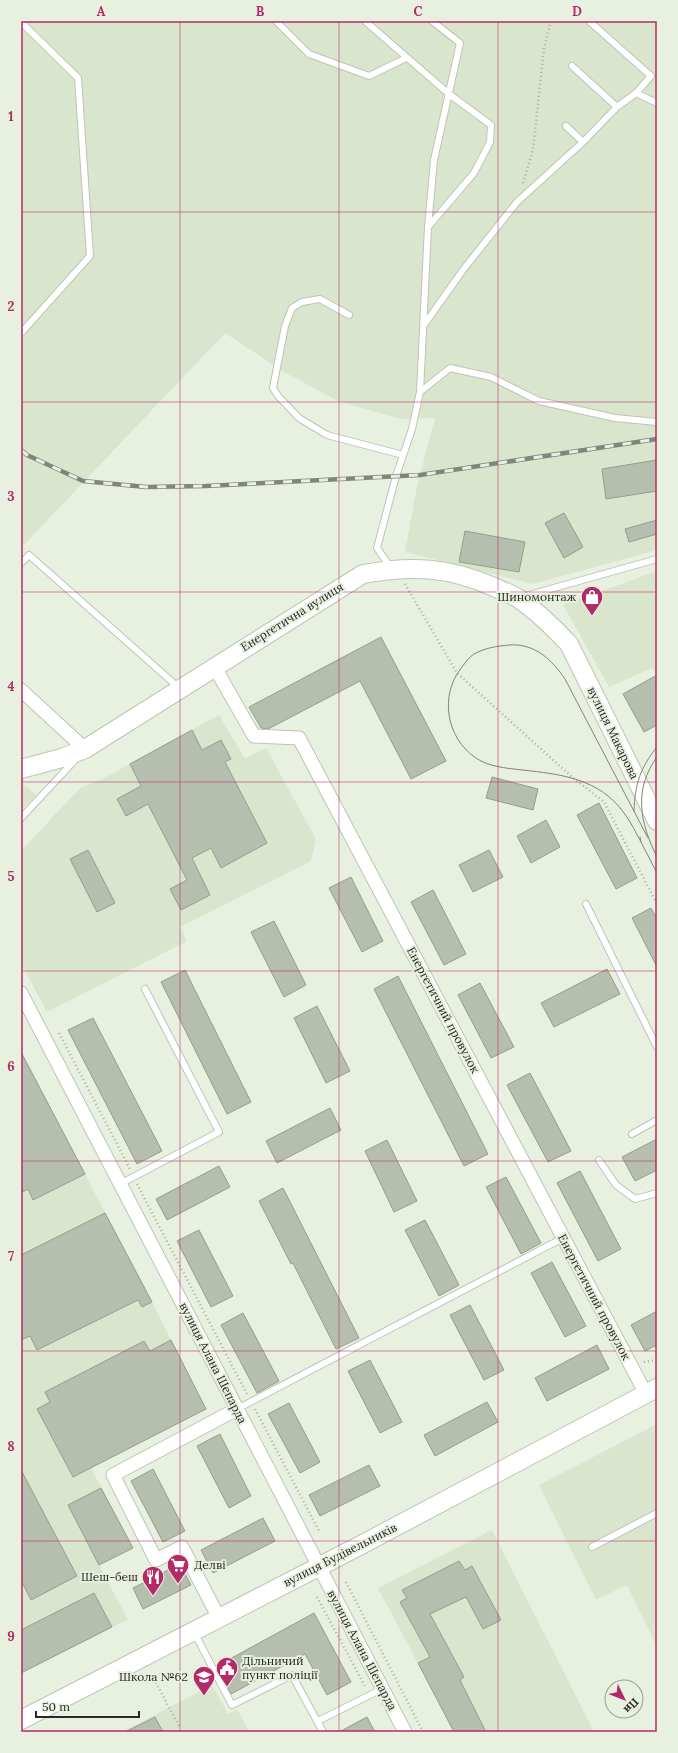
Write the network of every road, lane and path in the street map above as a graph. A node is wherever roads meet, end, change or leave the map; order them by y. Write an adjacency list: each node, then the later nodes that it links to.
1 (276, 21): 7 (lane)
2 (365, 21): 7 (lane)
3 (432, 21): 10 (lane)
4 (551, 21): 15 (path)
5 (589, 21): 9 (lane)
6 (21, 22): 19 (lane)
7 (406, 58): 10 (lane)
8 (572, 66): 12 (lane)
9 (636, 93): 11 (lane); 12 (lane)
10 (450, 94): 16 (lane); 16 (lane)
11 (657, 103)
12 (617, 107): 14 (lane)
13 (566, 126): 14 (lane)
14 (583, 142): 15 (lane)
15 (518, 202): 18 (lane)
16 (428, 227): 18 (lane)
17 (349, 315): 22 (lane)
18 (423, 326): 20 (lane)
19 (21, 333)
20 (420, 392): 21 (lane); 22 (lane)
21 (657, 422)
22 (403, 455): 25 (lane)
23 (657, 559): 26 (lane)
24 (21, 563): 29 (lane)
25 (397, 574): 26 (main road, Енергетична вулиця); 28 (main road, Енергетична вулиця); 36 (path)
26 (518, 598): 27 (main road, Енергетична вулиця)
27 (569, 644): 34 (main road, вулиця Макарова)
28 (214, 666): 29 (main road, Енергетична вулиця); 47 (street, Енергетичний провулок)
29 (179, 688): 31 (main road, Енергетична вулиця)
30 (21, 690): 31 (street)
31 (85, 749): 32 (main road, Енергетична вулиця); 33 (lane)
32 (21, 769)
33 (21, 818)
34 (657, 821)
35 (586, 904): 40 (lane)
36 (657, 904)
37 (145, 989): 44 (lane)
38 (21, 993): 45 (street, вулиця Алана Шепарда)
39 (59, 1033): 44 (path)
40 (657, 1047)
41 (657, 1120): 42 (lane)
42 (632, 1134)
43 (599, 1160): 46 (lane)
44 (134, 1177): 45 (lane); 49 (path)
45 (120, 1184): 50 (street, вулиця Алана Шепарда)
46 (657, 1193)
47 (563, 1238): 48 (street, Енергетичний провулок); 49 (lane)
48 (652, 1391): 54 (main road, вулиця Будівельників)
49 (251, 1401): 50 (lane); 52 (path)
50 (237, 1409): 54 (street, вулиця Алана Шепарда); 57 (street)
51 (657, 1513): 53 (lane)
52 (319, 1531)
53 (592, 1547)
54 (318, 1566): 57 (main road, вулиця Будівельників); 60 (street, вулиця Алана Шепарда)
55 (346, 1582): 67 (path)
56 (317, 1597): 61 (path)
57 (218, 1618): 58 (main road, вулиця Будівельників)
58 (194, 1631): 62 (main road, вулиця Будівельників); 63 (lane)
59 (154, 1679): 64 (path)
60 (382, 1689): 61 (lane); 66 (street, вулиця Алана Шепарда)
61 (369, 1695): 63 (lane)
62 (21, 1720)
63 (318, 1721): 65 (lane)
64 (179, 1726)
65 (323, 1732)
66 (405, 1732)
67 (423, 1732)

